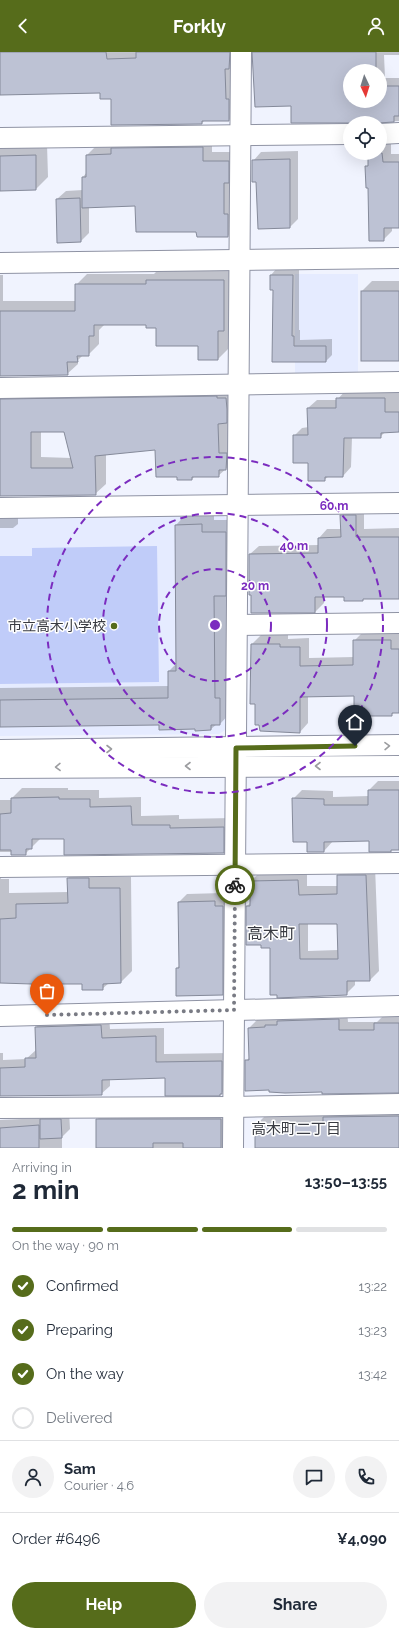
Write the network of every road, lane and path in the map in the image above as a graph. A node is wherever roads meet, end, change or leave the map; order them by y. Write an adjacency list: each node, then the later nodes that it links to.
1 (241, 52): 5 (street)
2 (399, 133): 4 (street)
3 (343, 134): 5 (street)
4 (387, 134)
5 (240, 136): 6 (street); 8 (street)
6 (0, 138)
7 (399, 258): 8 (street)
8 (240, 261): 9 (street); 11 (street)
9 (0, 263)
10 (399, 382): 11 (street)
11 (239, 384): 12 (street); 14 (street)
12 (0, 388)
13 (399, 503): 14 (street)
14 (238, 506): 15 (street); 17 (street)
15 (0, 508)
16 (399, 623): 17 (street)
17 (237, 625): 20 (street)
18 (399, 745): 20 (street, one-way to 18)
19 (0, 750): 20 (street, one-way to 20)
20 (236, 757): 21 (street, one-way to 20); 22 (street, one-way to 22); 24 (street)
21 (399, 766)
22 (0, 768)
23 (399, 863): 24 (street)
24 (235, 865): 25 (street); 27 (street)
25 (0, 867)
26 (399, 1006): 27 (street)
27 (234, 1010): 28 (street); 31 (street)
28 (0, 1016)
29 (399, 1104): 31 (street)
30 (0, 1108): 31 (street)
31 (233, 1108): 32 (street)
32 (233, 1148)

